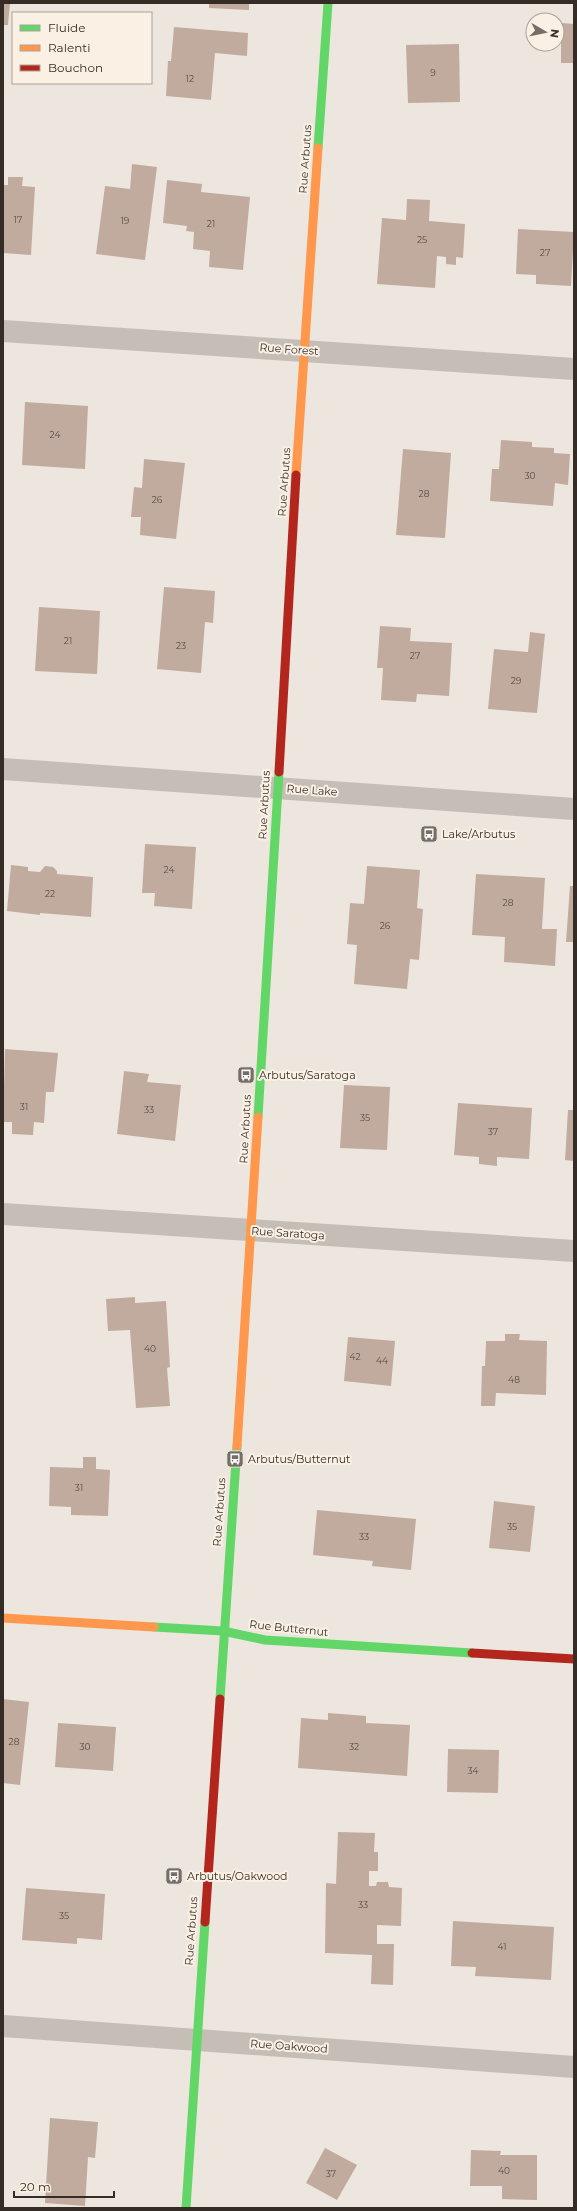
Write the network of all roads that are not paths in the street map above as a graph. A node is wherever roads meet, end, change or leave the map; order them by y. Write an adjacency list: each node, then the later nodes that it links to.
1 (328, 3): 3 (street, Rue Arbutus)
2 (3, 331): 3 (street, Rue Forest)
3 (304, 350): 4 (street, Rue Forest); 6 (street, Rue Arbutus)
4 (574, 369)
5 (3, 768): 6 (street, Rue Lake)
6 (277, 787): 7 (street, Rue Lake); 9 (street, Rue Arbutus)
7 (574, 809)
8 (3, 1214): 9 (street, Rue Saratoga)
9 (251, 1230): 10 (street, Rue Saratoga); 12 (street, Rue Arbutus)
10 (574, 1251)
11 (3, 1618): 12 (street, Rue Butternut)
12 (223, 1631): 13 (street, Rue Butternut); 15 (street, Rue Arbutus)
13 (574, 1659)
14 (3, 2026): 15 (street, Rue Oakwood)
15 (196, 2039): 16 (street, Rue Oakwood); 17 (street, Rue Arbutus)
16 (574, 2068)
17 (186, 2208)

